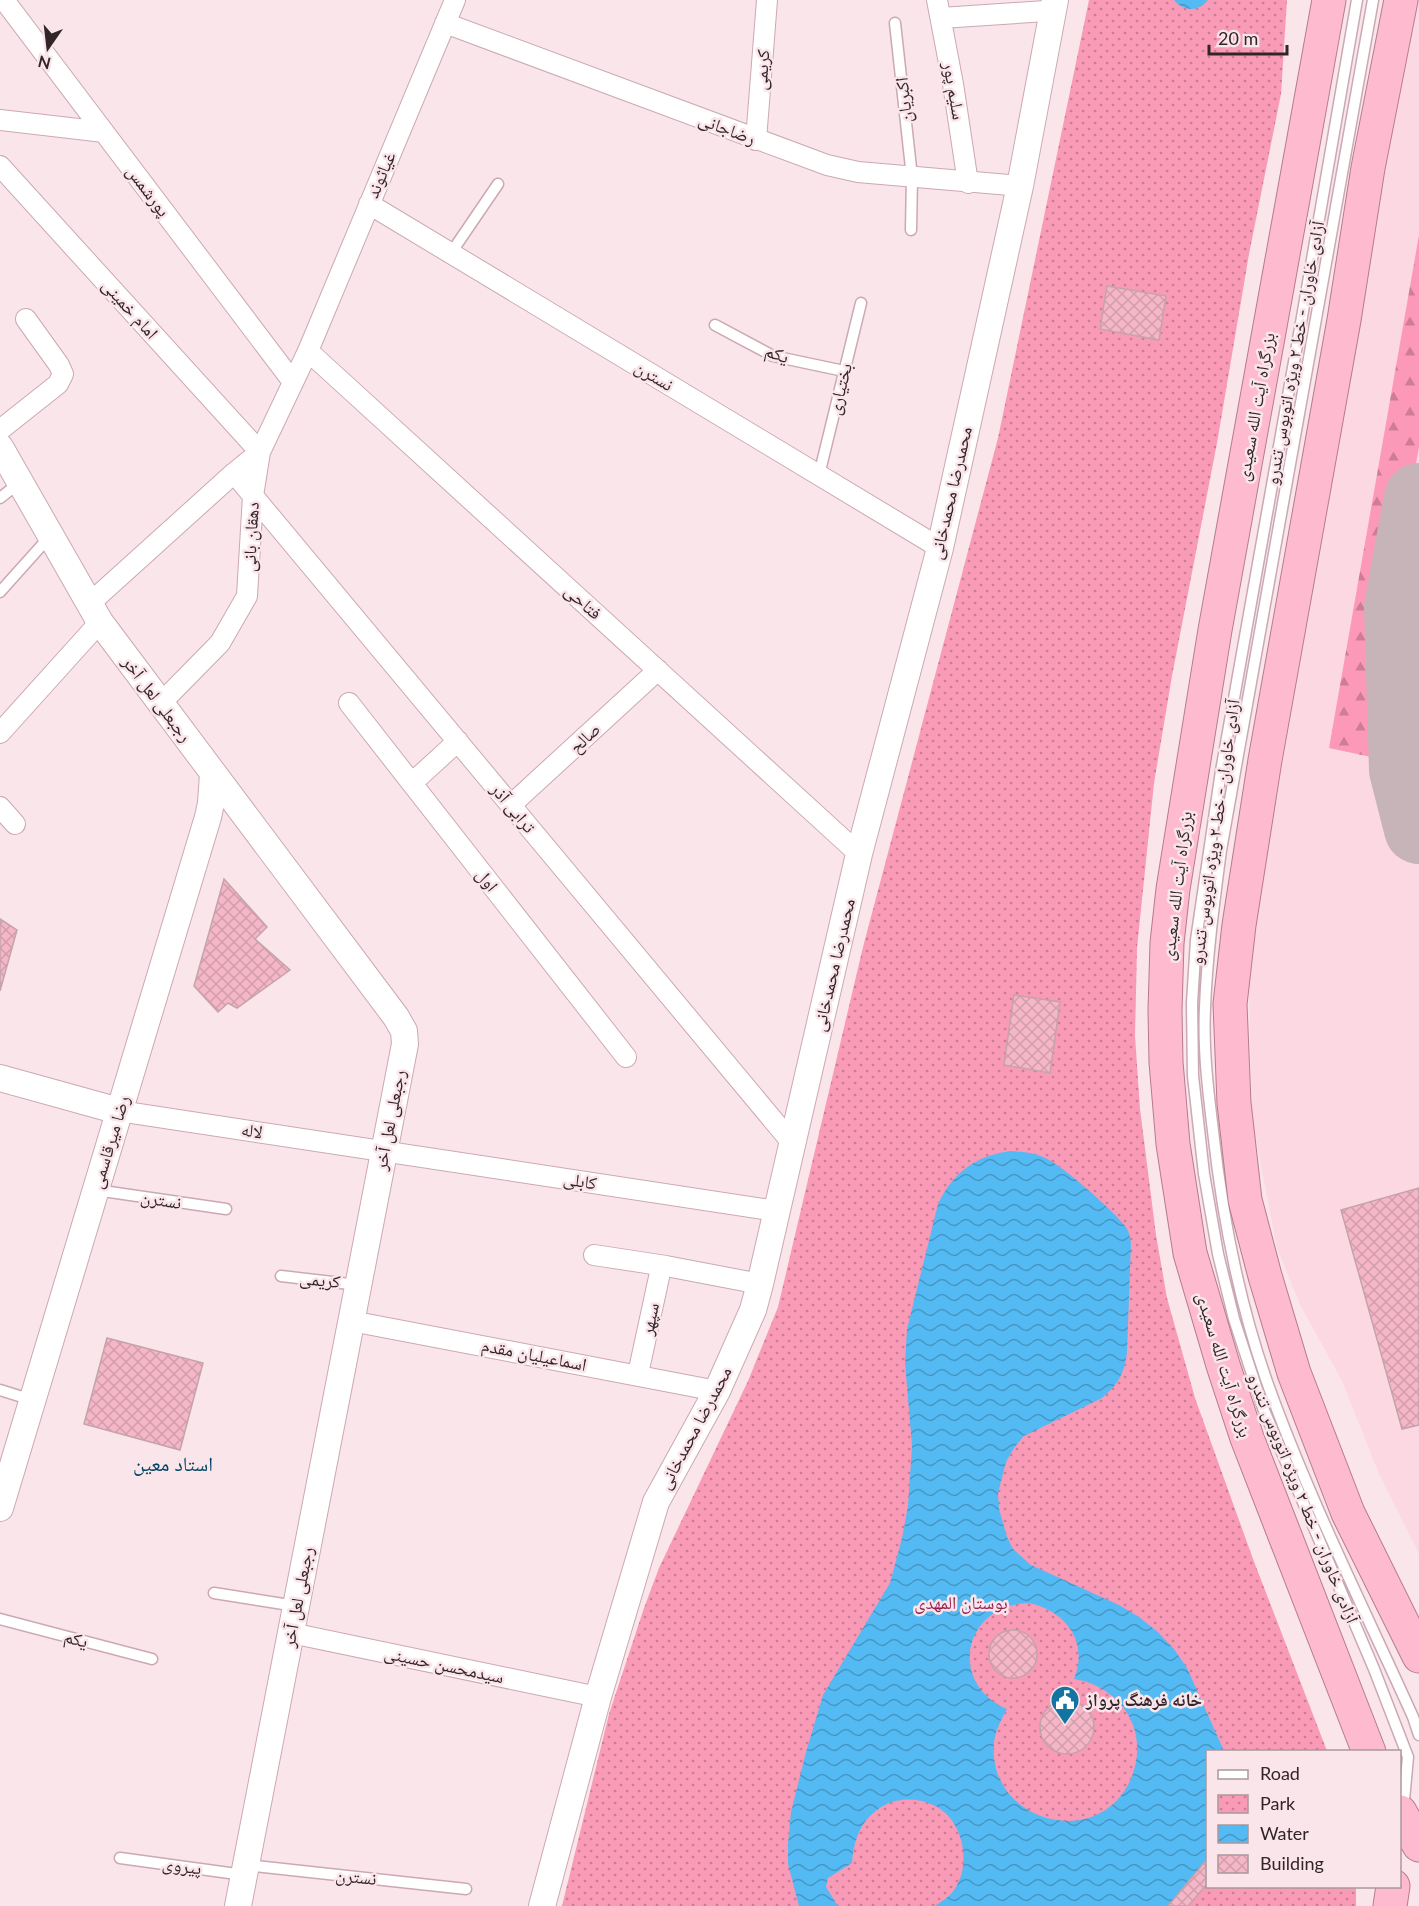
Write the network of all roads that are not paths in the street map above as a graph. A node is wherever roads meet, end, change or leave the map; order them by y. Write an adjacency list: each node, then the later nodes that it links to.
1 (4, 0): 14 (street, پورشمس)
2 (455, 0): 11 (street, غیاثوند)
3 (767, 0): 15 (street, کریمی)
4 (1329, 0): 79 (highway, بزرگراه آیت الله سعیدی)
5 (1357, 0): 80 (lane, آزادی خاوران - خط ۲ ویژه اتوبوس تندرو)
6 (1372, 0): 78 (lane, آزادی خاوران - خط ۲ ویژه اتوبوس تندرو)
7 (1401, 0): 75 (highway)
8 (1051, 5): 9 (street); 20 (street, محمدرضا محمدخانی)
9 (997, 7): 10 (street)
10 (939, 9): 18 (street, سلیم پور)
11 (445, 23): 15 (street, رضاجانی); 21 (street, غیاثوند)
12 (895, 23): 17 (lane, اکبریان)
13 (0, 120): 14 (street)
14 (104, 132): 29 (street, پورشمس)
15 (756, 140): 17 (street, رضاجانی)
16 (0, 166): 32 (street, امام خمینی)
17 (912, 177): 18 (street, رضاجانی); 22 (lane, اکبریان)
18 (968, 183): 20 (street, رضاجانی)
19 (498, 184): 23 (lane)
20 (1020, 186): 38 (street, محمدرضا محمدخانی)
21 (369, 204): 23 (street, نسترن); 27 (street, غیاثوند)
22 (911, 231)
23 (451, 253): 34 (street, نسترن)
24 (861, 303): 28 (lane, بختیاری)
25 (26, 319): 30 (street)
26 (715, 325): 28 (lane, یکم)
27 (308, 351): 29 (street, دهقان بانی); 41 (street, فتاحی)
28 (844, 371): 34 (lane, بختیاری)
29 (293, 382): 32 (street, دهقان بانی)
30 (0, 430)
31 (0, 447): 35 (street, رجبعلی لعل آخر)
32 (260, 452): 33 (street); 36 (street, دهقان بانی)
33 (234, 473): 36 (street, ترابی آذر); 40 (street)
34 (819, 475): 38 (street, نسترن)
35 (10, 490): 37 (street, رجبعلی لعل آخر)
36 (253, 496): 42 (street, دهقان بانی); 45 (street, ترابی آذر)
37 (52, 535): 39 (lane); 40 (street, رجبعلی لعل آخر)
38 (940, 548): 51 (street, محمدرضا محمدخانی)
39 (0, 592)
40 (95, 613): 42 (street, رجبعلی لعل آخر); 44 (street)
41 (658, 670): 48 (street, صالح); 51 (street, فتاحی)
42 (161, 703): 46 (street, رجبعلی لعل آخر)
43 (349, 703): 47 (street, اول)
44 (0, 733)
45 (458, 741): 47 (street); 48 (street, ترابی آذر)
46 (213, 774): 54 (street, رضا میرقاسمی); 56 (street, رجبعلی لعل آخر)
47 (412, 783): 52 (street, اول)
48 (511, 805): 55 (street, ترابی آذر)
49 (0, 807): 50 (street)
50 (15, 824)
51 (859, 854): 55 (street, محمدرضا محمدخانی)
52 (626, 1057)
53 (0, 1078): 54 (street)
54 (119, 1111): 56 (street, لاله); 57 (street, رضا میرقاسمی)
55 (793, 1143): 59 (street, محمدرضا محمدخانی)
56 (384, 1151): 59 (street, کابلی); 64 (street, رجبعلی لعل آخر)
57 (95, 1190): 58 (lane, نسترن); 69 (street, رضا میرقاسمی)
58 (226, 1209)
59 (777, 1211): 63 (street, محمدرضا محمدخانی)
60 (594, 1255): 61 (street)
61 (666, 1266): 63 (street); 66 (street, سپهر)
62 (281, 1276): 64 (lane, کریمی)
63 (760, 1284): 68 (street, محمدرضا محمدخانی)
64 (358, 1285): 65 (street, رجبعلی لعل آخر)
65 (351, 1321): 66 (street, اسماعیلیان مقدم); 72 (street, رجبعلی لعل آخر)
66 (638, 1374): 68 (street, اسماعیلیان مقدم)
67 (0, 1390): 69 (lane)
68 (717, 1391): 77 (street, محمدرضا محمدخانی)
69 (33, 1400): 70 (street, رضا میرقاسمی)
70 (0, 1508)
71 (214, 1593): 72 (lane)
72 (296, 1606): 74 (street, رجبعلی لعل آخر)
73 (0, 1619): 76 (lane, یکم)
74 (291, 1633): 77 (street, سیدمحسن حسینی); 84 (street, رجبعلی لعل آخر)
75 (1419, 1656)
76 (152, 1659)
77 (598, 1697): 88 (street, محمدرضا محمدخانی)
78 (1419, 1735)
79 (1368, 1750)
80 (1401, 1815)
81 (1401, 1824): 82 (highway)
82 (1419, 1845)
83 (120, 1858): 84 (lane, پیروی)
84 (245, 1870): 86 (lane, نسترن); 87 (street, رجبعلی لعل آخر)
85 (1394, 1888): 89 (highway)
86 (466, 1889)
87 (238, 1906)
88 (542, 1906)
89 (1390, 1906)

